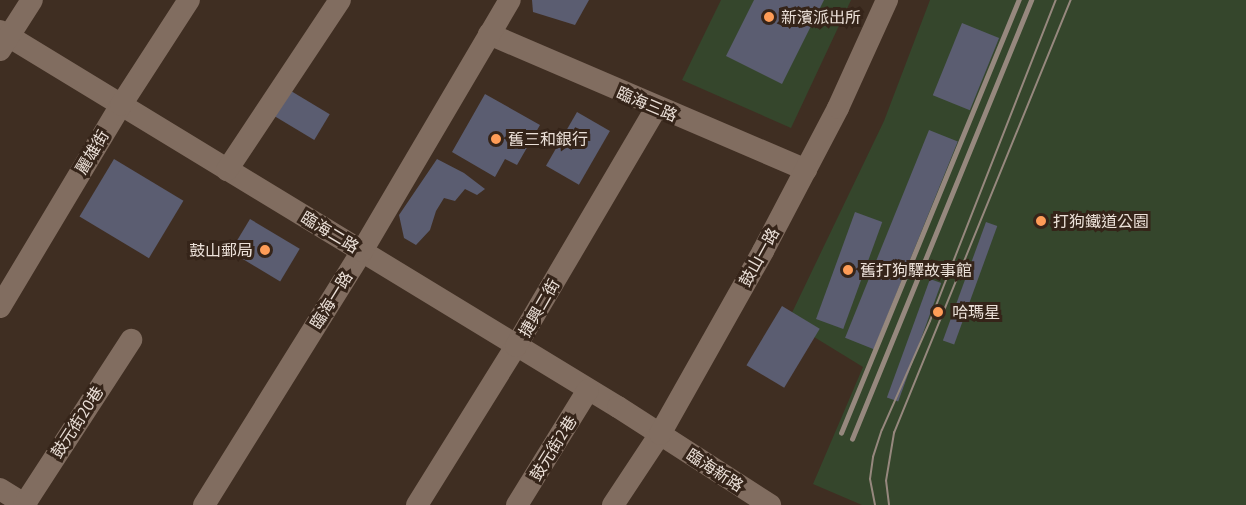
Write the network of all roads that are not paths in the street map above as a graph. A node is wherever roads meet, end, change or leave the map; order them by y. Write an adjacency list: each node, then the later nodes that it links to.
1 (32, 0): 7 (street)
2 (189, 0): 8 (street, 麗雄街)
3 (340, 0): 10 (street)
4 (510, 0): 6 (street, 臨海一路)
5 (887, 0): 11 (street, 鼓山一路)
6 (489, 34): 9 (street, 臨海三路); 12 (street, 臨海一路)
7 (3, 39): 8 (street, 臨海二路)
8 (121, 105): 10 (street, 臨海二路); 13 (street, 麗雄街)
9 (656, 108): 11 (street, 臨海三路); 15 (street, 捷興二街)
10 (227, 170): 12 (street, 臨海二路)
11 (806, 170): 17 (street, 鼓山一路)
12 (362, 251): 15 (street, 臨海二路); 20 (street, 臨海一路)
13 (0, 307)
14 (131, 340): 19 (street, 鼓元街20巷)
15 (516, 346): 16 (street, 臨海二路); 21 (street, 捷興二街)
16 (588, 390): 17 (street, 臨海二路); 22 (street, 鼓元街2巷)
17 (660, 434): 23 (street, 鼓山一路); 24 (street, 臨海新路)
18 (0, 489): 19 (street)
19 (25, 505)
20 (204, 505)
21 (417, 505)
22 (517, 505)
23 (613, 505)
24 (770, 505)

